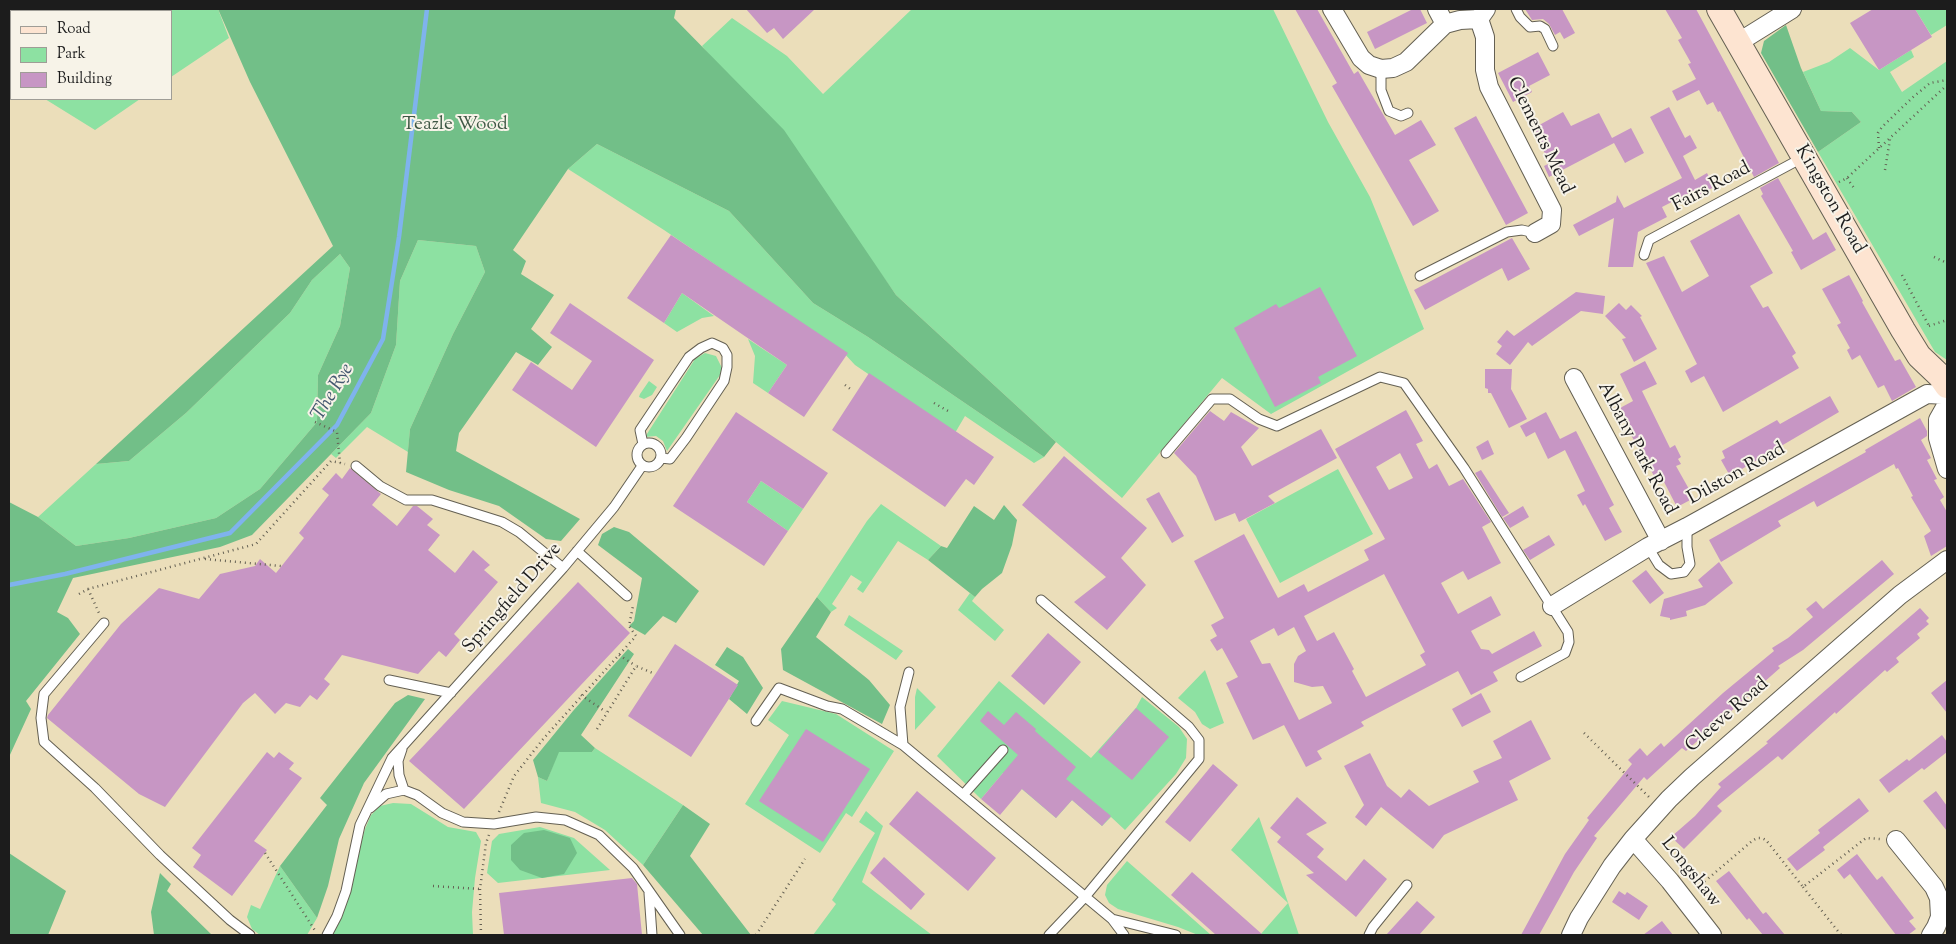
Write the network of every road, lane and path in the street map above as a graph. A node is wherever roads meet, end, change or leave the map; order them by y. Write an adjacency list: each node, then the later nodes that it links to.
1 (1332, 9): 9 (street)
2 (1516, 9): 8 (lane)
3 (1719, 9): 7 (main road, Kingston Road)
4 (1792, 9): 7 (street)
5 (1483, 14): 6 (street, Clements Mead); 20 (street, Clements Mead)
6 (1441, 16): 9 (street, Clements Mead)
7 (1739, 42): 15 (main road, Kingston Road)
8 (1553, 46)
9 (1382, 69): 12 (lane)
10 (1947, 80): 14 (path)
11 (1947, 85): 13 (path)
12 (1408, 113)
13 (1890, 138): 14 (path); 16 (path)
14 (1879, 148): 17 (path)
15 (1804, 157): 19 (main road, Kingston Road); 21 (lane, Fairs Road)
16 (1885, 170)
17 (1847, 178): 18 (path); 19 (path)
18 (1854, 188)
19 (1824, 190): 31 (main road, Kingston Road)
20 (1535, 233): 25 (lane)
21 (1644, 255)
22 (1934, 257): 23 (path)
23 (1947, 263)
24 (1902, 275): 27 (path)
25 (1420, 276)
26 (1947, 320): 27 (path)
27 (1929, 326): 28 (path)
28 (1922, 328)
29 (1574, 378): 46 (street, Albany Park Road)
30 (844, 385): 32 (path)
31 (1947, 386)
32 (853, 391)
33 (1947, 395): 45 (street, Dilston Road)
34 (934, 403): 36 (path)
35 (1947, 404): 44 (street)
36 (948, 411)
37 (315, 422): 41 (path)
38 (643, 444): 40 (lane); 40 (lane); 43 (lane)
39 (1166, 453): 56 (lane)
40 (661, 458): 43 (lane)
41 (340, 463): 42 (path); 48 (path)
42 (356, 466): 51 (lane)
43 (642, 466): 47 (lane, Springfield Drive)
44 (1947, 469)
45 (1687, 528): 46 (street, Dilston Road); 46 (lane)
46 (1654, 544): 56 (street, Dilston Road)
47 (577, 551): 51 (lane, Springfield Drive); 54 (lane)
48 (203, 558): 50 (path); 52 (path)
49 (1947, 560): 76 (street, Cleeve Road)
50 (282, 566)
51 (563, 568): 65 (lane, Springfield Drive)
52 (88, 589): 53 (path); 57 (path)
53 (79, 594)
54 (627, 596)
55 (1041, 600): 88 (lane)
56 (1552, 606): 63 (lane)
57 (104, 623): 92 (lane)
58 (629, 626): 59 (path)
59 (619, 654): 60 (path); 66 (path)
60 (636, 666): 62 (path); 67 (path)
61 (909, 672): 71 (lane)
62 (655, 674)
63 (1521, 677)
64 (389, 680): 65 (lane)
65 (451, 693): 72 (lane, Springfield Drive)
66 (582, 695): 67 (path); 78 (path)
67 (606, 712): 69 (path)
68 (756, 721): 71 (lane)
69 (597, 729)
70 (1584, 733): 76 (path)
71 (903, 745): 75 (lane)
72 (402, 748): 74 (lane); 77 (lane, Springfield Drive)
73 (1004, 750): 75 (lane)
74 (404, 790): 77 (lane, Springfield Drive); 78 (lane)
75 (963, 795): 88 (lane)
76 (1661, 808): 79 (street, Cleeve Road)
77 (364, 815): 94 (lane, Springfield Drive)
78 (494, 824): 86 (path); 87 (lane)
79 (1633, 839): 89 (street, Longshaw); 102 (street, Cleeve Road)
80 (1896, 840): 85 (path); 105 (street)
81 (265, 854): 93 (path)
82 (805, 859): 98 (path)
83 (1408, 885): 101 (lane)
84 (433, 886): 86 (path)
85 (1803, 887): 89 (path); 104 (path)
86 (480, 889): 95 (path)
87 (649, 892): 96 (lane); 97 (lane)
88 (1086, 897): 90 (lane); 99 (lane)
89 (1684, 899): 103 (street, Longshaw)
90 (1112, 919): 91 (lane); 100 (lane)
91 (1171, 934)
92 (250, 935)
93 (318, 935)
94 (327, 935)
95 (481, 935)
96 (652, 935)
97 (680, 935)
98 (756, 935)
99 (1049, 935)
100 (1124, 935)
101 (1369, 935)
102 (1571, 935)
103 (1712, 935)
104 (1841, 935)
105 (1931, 935)

